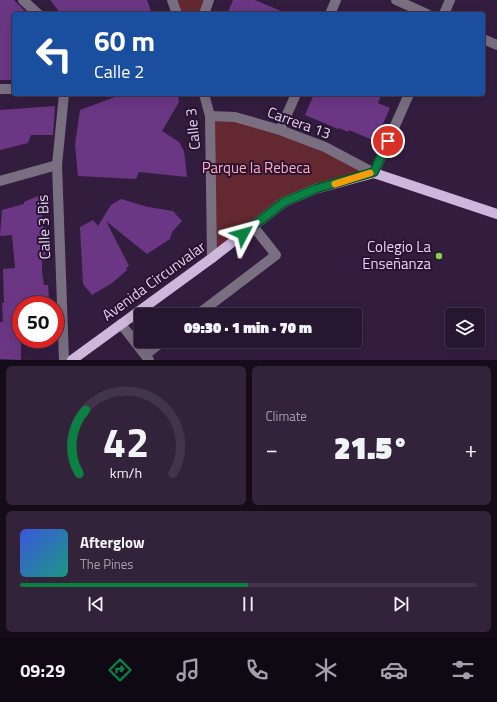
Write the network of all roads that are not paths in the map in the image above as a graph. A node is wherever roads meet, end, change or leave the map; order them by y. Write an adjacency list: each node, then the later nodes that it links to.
1 (23, 0): 7 (street)
2 (172, 0): 8 (street)
3 (209, 0): 9 (street)
4 (336, 0): 10 (street)
5 (396, 0): 11 (street)
6 (450, 0): 12 (street)
7 (36, 12)
8 (176, 12)
9 (205, 12)
10 (331, 12)
11 (423, 12)
12 (445, 12)
13 (485, 40): 14 (street)
14 (497, 45)
15 (0, 89): 16 (street)
16 (12, 89)
17 (64, 96): 23 (street, Calle 3 Bis)
18 (205, 96): 21 (street, Calle 3)
19 (295, 96): 22 (street)
20 (408, 96): 24 (street)
21 (210, 116): 22 (street, Carrera 13); 28 (street, Calle 3)
22 (280, 130): 24 (street, Carrera 13)
23 (57, 165): 25 (street); 33 (street, Calle 3 Bis)
24 (371, 173): 26 (main road); 27 (main road, Avenida Circunvalar)
25 (0, 181)
26 (497, 214)
27 (253, 226): 28 (main road, Avenida Circunvalar); 29 (street)
28 (212, 258): 30 (main road, Avenida Circunvalar)
29 (206, 308)
30 (121, 324): 32 (street); 34 (main road, Avenida Circunvalar)
31 (156, 348): 32 (street)
32 (147, 357)
33 (64, 360)
34 (72, 360)

